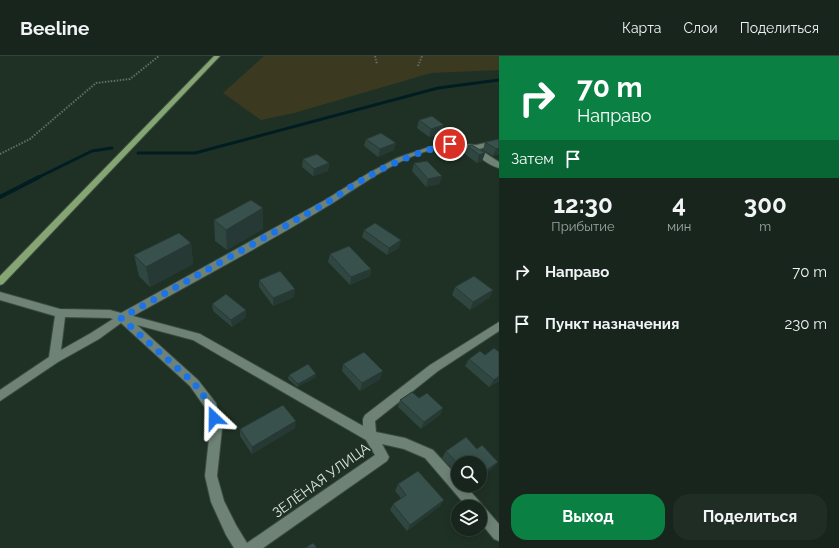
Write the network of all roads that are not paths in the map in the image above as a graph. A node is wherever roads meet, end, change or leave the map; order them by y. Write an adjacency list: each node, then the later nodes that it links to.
1 (217, 56): 3 (main road)
2 (226, 56): 3 (main road)
3 (197, 77): 7 (main road)
4 (499, 142): 5 (street)
5 (471, 147): 6 (street); 10 (street)
6 (499, 166)
7 (0, 282)
8 (0, 296): 9 (street)
9 (60, 313): 10 (street); 12 (street)
10 (121, 318): 12 (street); 14 (street); 18 (street)
11 (499, 326): 14 (street, ЗЕЛЁНАЯ УЛИЦА)
12 (54, 359): 13 (street)
13 (0, 396)
14 (370, 436): 15 (street); 19 (street, ЗЕЛЁНАЯ УЛИЦА)
15 (470, 500)
16 (487, 520): 17 (street)
17 (499, 534)
18 (242, 548)
19 (251, 548)

